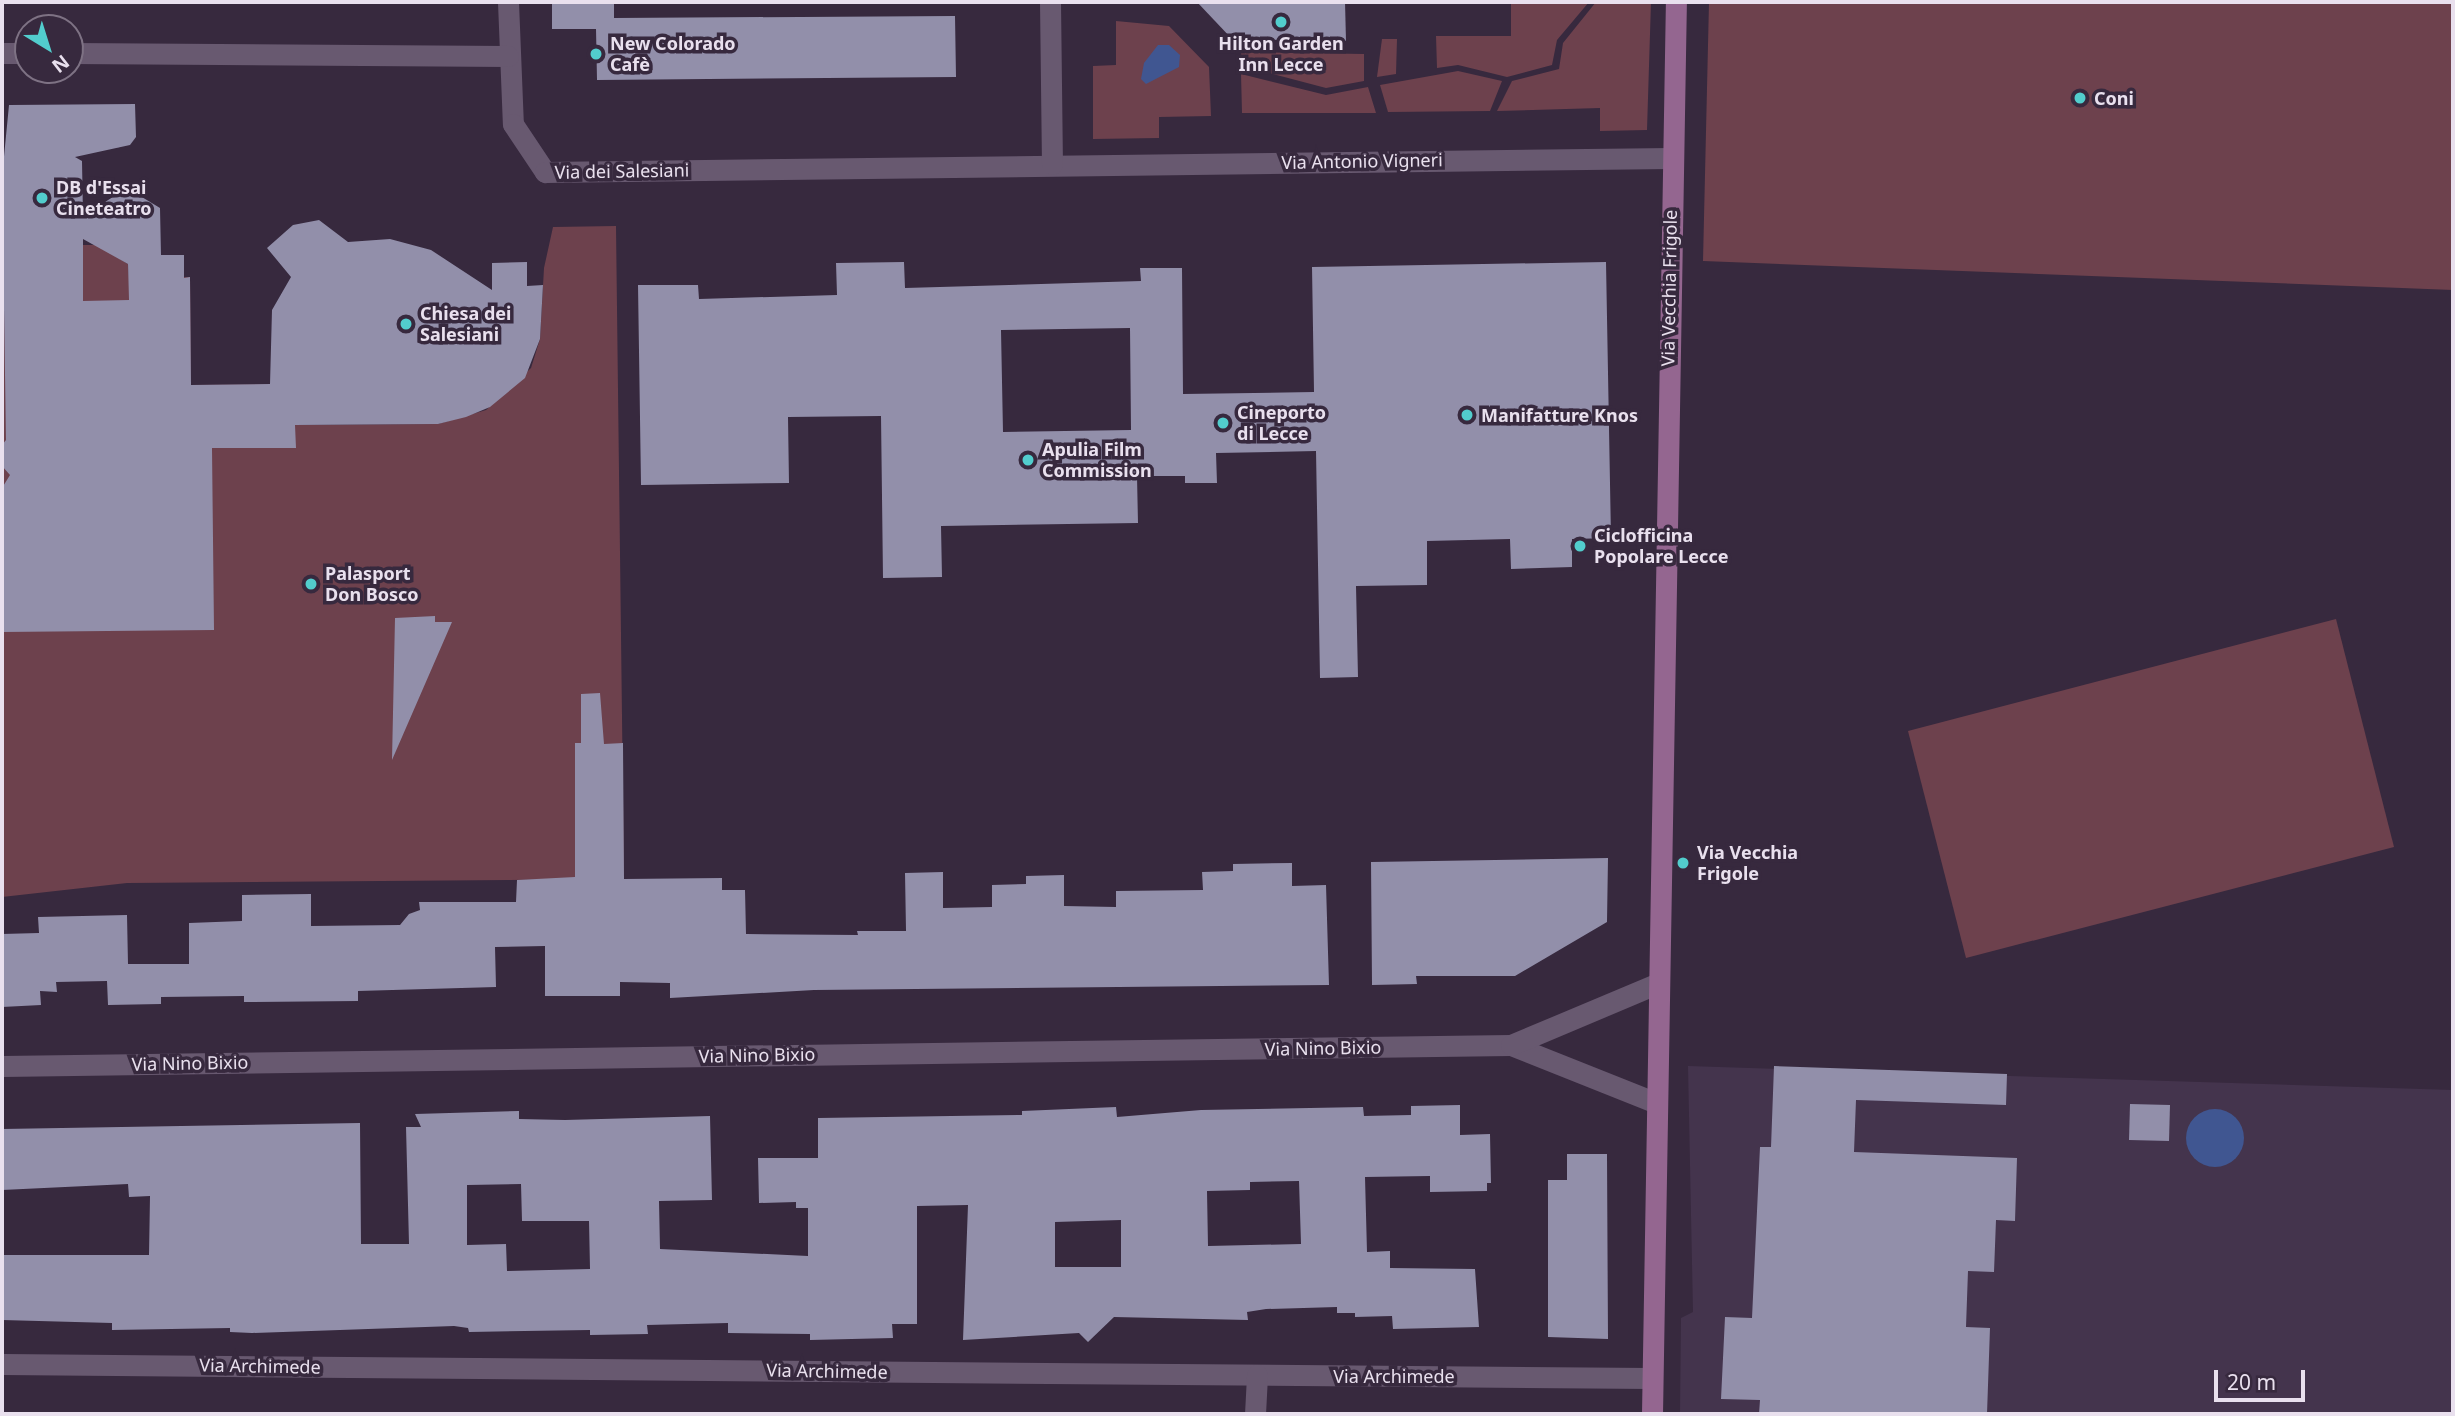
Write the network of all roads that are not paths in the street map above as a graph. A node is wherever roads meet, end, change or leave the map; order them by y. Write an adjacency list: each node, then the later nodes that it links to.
1 (508, 2): 5 (street)
2 (1050, 2): 7 (street)
3 (1676, 2): 6 (street, Via Vecchia Frigole)
4 (84, 53): 5 (street)
5 (508, 56): 7 (street, Via dei Salesiani)
6 (1671, 158): 7 (street, Via Antonio Vigneri); 8 (street, Via Vecchia Frigole)
7 (1052, 164)
8 (1656, 984): 9 (street, Via Nino Bixio); 11 (street, Via Vecchia Frigole)
9 (1511, 1045): 10 (street, Via Nino Bixio); 11 (street, Via Nino Bixio)
10 (2, 1066)
11 (1654, 1102): 14 (street, Via Vecchia Frigole)
12 (2, 1364): 13 (street, Via Archimede)
13 (1257, 1375): 14 (street, Via Archimede); 15 (street)
14 (1651, 1378): 16 (street, Via Vecchia Frigole)
15 (1255, 1414)
16 (1652, 1414)

